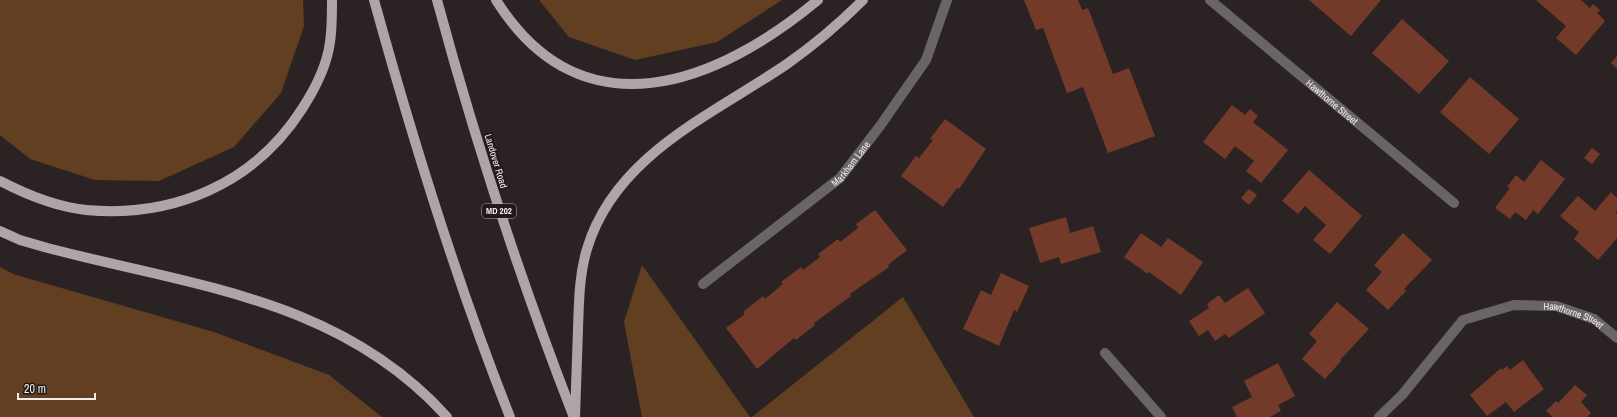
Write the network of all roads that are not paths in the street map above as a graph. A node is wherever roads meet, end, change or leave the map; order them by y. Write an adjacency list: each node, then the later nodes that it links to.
1 (332, 0): 9 (main road)
2 (374, 0): 16 (main road)
3 (437, 0): 17 (main road, Landover Road / MD 202)
4 (496, 0): 5 (main road)
5 (818, 0)
6 (863, 0): 17 (main road)
7 (947, 0): 12 (street, Markham Lane)
8 (1210, 0): 10 (street, Hawthorne Street)
9 (0, 181)
10 (1454, 204)
11 (0, 231): 15 (main road)
12 (703, 284)
13 (1617, 338): 19 (street, Hawthorne Street)
14 (1105, 353): 18 (street)
15 (447, 417)
16 (510, 417)
17 (574, 417)
18 (1161, 417)
19 (1379, 417)

